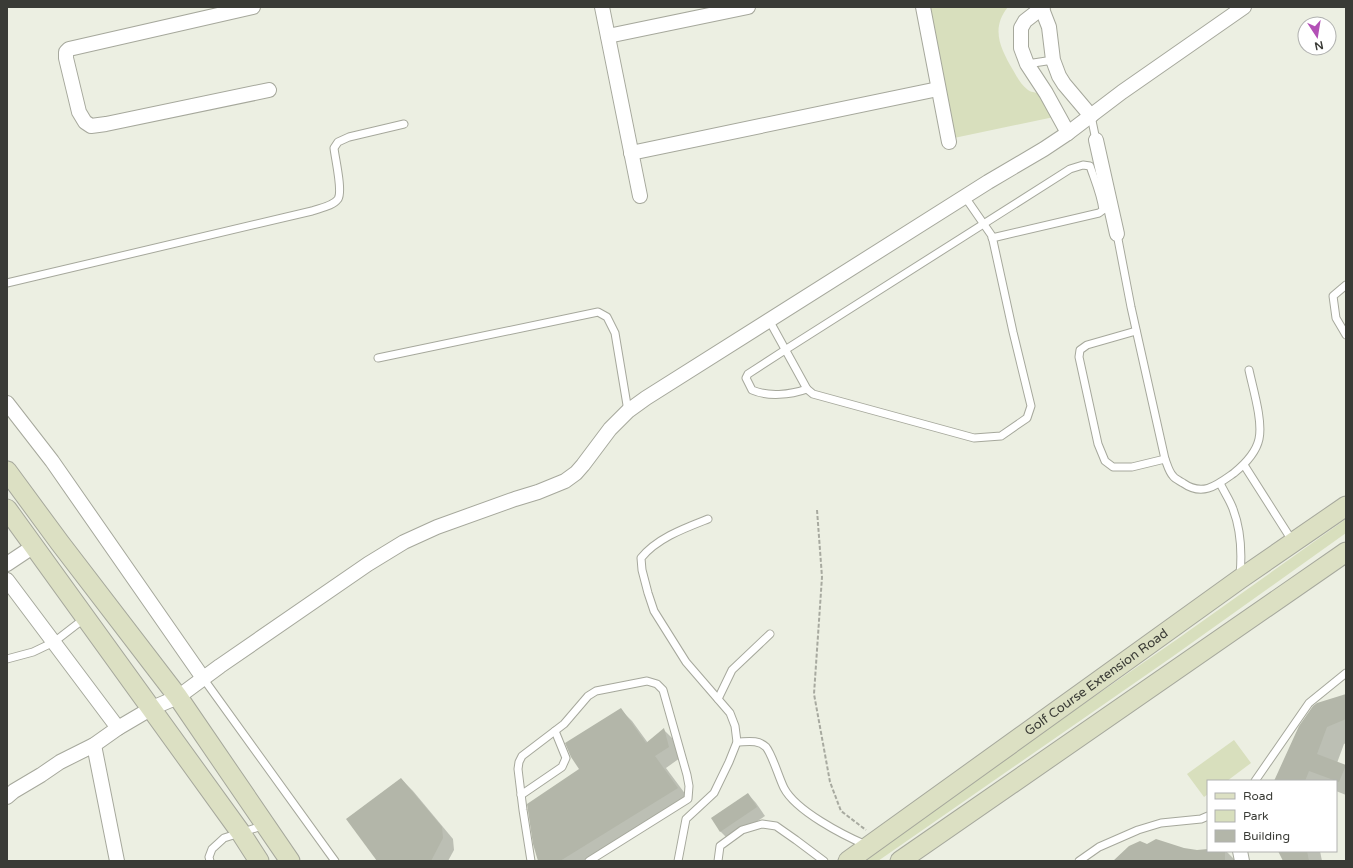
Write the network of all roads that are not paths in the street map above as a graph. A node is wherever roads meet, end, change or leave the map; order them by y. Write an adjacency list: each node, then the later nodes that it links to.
1 (602, 7): 7 (street)
2 (748, 7): 7 (street)
3 (923, 7): 10 (street)
4 (1244, 7): 12 (street)
5 (243, 8): 11 (street)
6 (1042, 8): 8 (street); 9 (street)
7 (608, 36): 17 (street)
8 (1053, 60): 9 (lane); 12 (street)
9 (1027, 64): 14 (street)
10 (938, 89): 16 (street); 17 (street)
11 (270, 90)
12 (1091, 116): 14 (street); 15 (lane)
13 (404, 124): 23 (lane)
14 (1068, 133): 19 (street)
15 (1096, 140): 21 (street)
16 (949, 142)
17 (631, 153): 18 (street)
18 (640, 196)
19 (965, 197): 20 (lane); 25 (street)
20 (984, 224): 22 (lane); 22 (lane); 28 (lane)
21 (1117, 234): 26 (lane)
22 (992, 238): 31 (lane)
23 (7, 283)
24 (1346, 285): 27 (lane)
25 (769, 320): 28 (lane); 33 (street)
26 (1136, 331): 34 (lane); 34 (lane)
27 (1346, 336)
28 (785, 350): 31 (lane); 31 (lane)
29 (378, 358): 33 (lane)
30 (1249, 370): 35 (lane)
31 (807, 389)
32 (7, 403): 52 (street)
33 (628, 411): 52 (street)
34 (1165, 459): 37 (lane)
35 (1244, 465): 37 (lane); 41 (lane)
36 (7, 471): 53 (main road)
37 (1220, 483): 45 (lane)
38 (1346, 506): 41 (main road, Golf Course Extension Road)
39 (7, 509): 42 (main road)
40 (708, 519): 54 (lane)
41 (1293, 542): 45 (main road, Golf Course Extension Road)
42 (34, 546): 44 (street); 47 (main road)
43 (1346, 552): 78 (main road)
44 (7, 564)
45 (1240, 579): 66 (main road, Golf Course Extension Road)
46 (7, 580): 49 (street)
47 (86, 618): 49 (lane); 55 (main road)
48 (770, 634): 54 (lane)
49 (54, 642): 50 (lane); 56 (street)
50 (7, 659)
51 (1346, 672): 60 (lane)
52 (203, 678): 53 (street); 71 (lane)
53 (178, 697): 55 (street); 64 (main road)
54 (718, 699): 58 (lane)
55 (152, 708): 56 (street); 65 (main road)
56 (118, 728): 59 (street)
57 (555, 731): 61 (lane); 61 (lane); 73 (lane)
58 (737, 742): 66 (lane); 74 (lane)
59 (94, 746): 62 (street); 67 (street)
60 (1256, 780)
61 (521, 795): 72 (lane)
62 (7, 797)
63 (1207, 816): 79 (lane)
64 (267, 825): 65 (lane); 70 (main road)
65 (241, 833): 68 (lane); 69 (main road)
66 (873, 843): 77 (main road, Golf Course Extension Road)
67 (117, 861)
68 (210, 861)
69 (259, 861)
70 (290, 861)
71 (334, 861)
72 (531, 861)
73 (589, 861)
74 (678, 861)
75 (718, 861): 76 (lane)
76 (824, 861)
77 (848, 861)
78 (900, 861)
79 (1079, 861)

